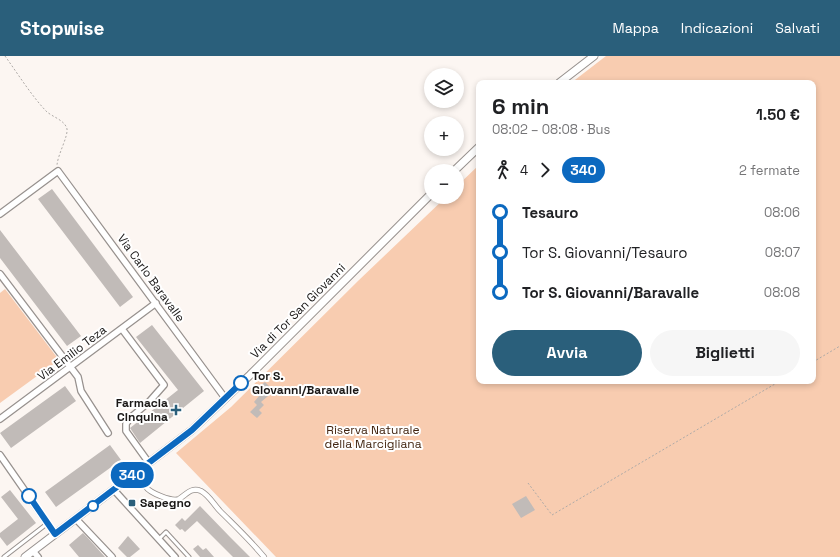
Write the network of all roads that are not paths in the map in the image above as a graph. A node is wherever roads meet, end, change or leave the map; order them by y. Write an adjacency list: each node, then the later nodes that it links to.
1 (594, 56): 2 (street)
2 (563, 80)
3 (476, 150): 4 (street)
4 (461, 164)
5 (424, 201): 11 (street, Via di Tor San Giovanni)
6 (0, 214): 8 (street, Via Carlo Baravalle)
7 (0, 274): 10 (street)
8 (156, 303): 9 (street, Via Emilio Teza); 11 (street, Via Carlo Baravalle)
9 (122, 329): 10 (street, Via Emilio Teza); 15 (street)
10 (70, 368): 12 (street, Via Emilio Teza); 13 (street)
11 (225, 398): 15 (street, Via di Tor San Giovanni)
12 (0, 419)
13 (108, 433)
14 (0, 455): 19 (street)
15 (149, 463): 16 (street, Via di Tor San Giovanni)
16 (139, 470): 17 (street, Via di Tor San Giovanni); 29 (street)
17 (114, 490): 18 (street, Via di Tor San Giovanni); 21 (street)
18 (76, 519): 20 (street, Via di Tor San Giovanni); 26 (street)
19 (48, 523): 20 (street); 23 (lane)
20 (55, 534): 22 (street, Via di Tor San Giovanni)
21 (159, 539): 27 (street); 28 (lane)
22 (33, 551): 24 (street, Via di Tor San Giovanni); 25 (street)
23 (4, 557)
24 (25, 557)
25 (38, 557)
26 (112, 557)
27 (175, 557)
28 (189, 557)
29 (264, 557)

